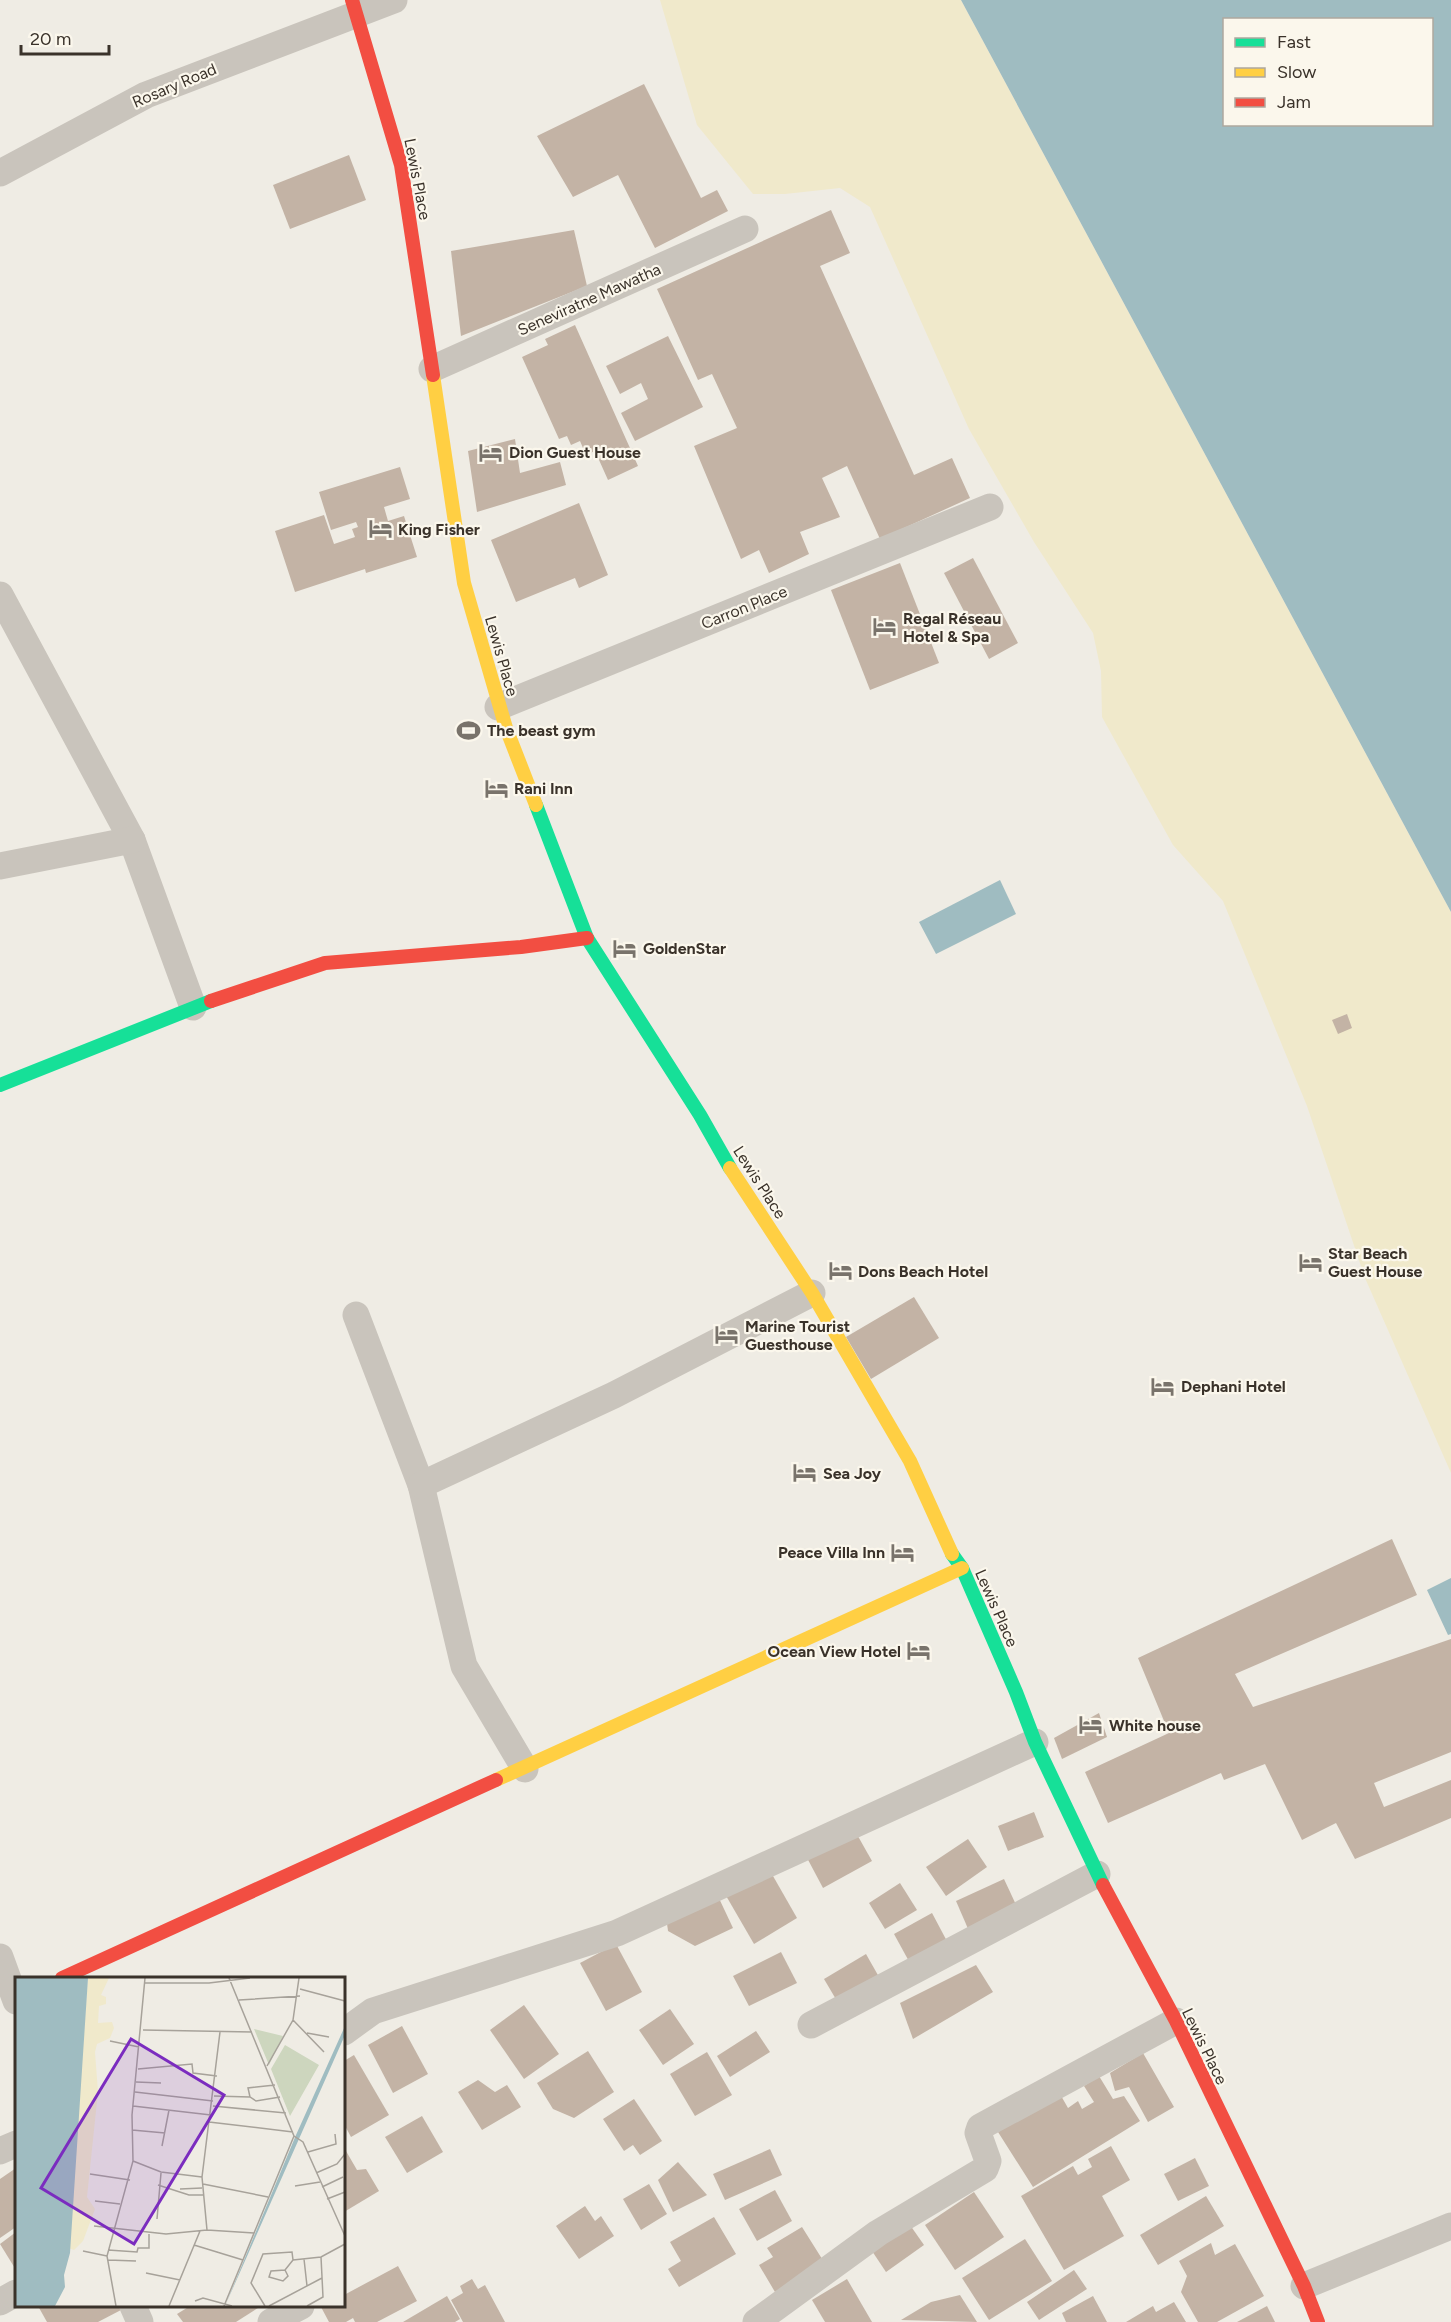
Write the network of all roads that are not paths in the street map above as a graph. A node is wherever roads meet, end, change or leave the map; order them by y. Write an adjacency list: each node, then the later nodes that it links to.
1 (394, 0): 2 (street, Rosary Road)
2 (354, 7): 3 (street, Rosary Road); 5 (street, Lewis Place)
3 (0, 173)
4 (745, 229): 5 (street, Seneviratne Mawatha)
5 (432, 369): 8 (street, Lewis Place)
6 (990, 507): 8 (street, Carron Place)
7 (0, 596): 9 (street)
8 (498, 707): 11 (street, Lewis Place)
9 (132, 840): 10 (street); 12 (street)
10 (0, 866)
11 (587, 938): 12 (street); 14 (street, Lewis Place)
12 (194, 1007): 13 (street)
13 (0, 1085)
14 (812, 1293): 16 (street); 17 (street, Lewis Place)
15 (356, 1315): 16 (street)
16 (421, 1485): 19 (street)
17 (962, 1568): 18 (street, Lewis Place); 19 (street)
18 (1035, 1742): 20 (street, Lewis Place); 26 (street)
19 (525, 1769): 22 (street)
20 (1097, 1874): 24 (street, Lewis Place); 25 (street)
21 (0, 1957): 23 (street)
22 (64, 1977)
23 (15, 1997)
24 (1176, 2021): 30 (street, Lewis Place); 37 (street)
25 (811, 2025)
26 (345, 2031)
27 (15, 2144): 28 (street)
28 (0, 2151)
29 (1451, 2226): 30 (street)
30 (1304, 2286): 38 (street, Lewis Place)
31 (15, 2294): 32 (street)
32 (0, 2302)
33 (133, 2307): 35 (street)
34 (299, 2307): 36 (street)
35 (140, 2322)
36 (271, 2322)
37 (756, 2322)
38 (1318, 2322)

